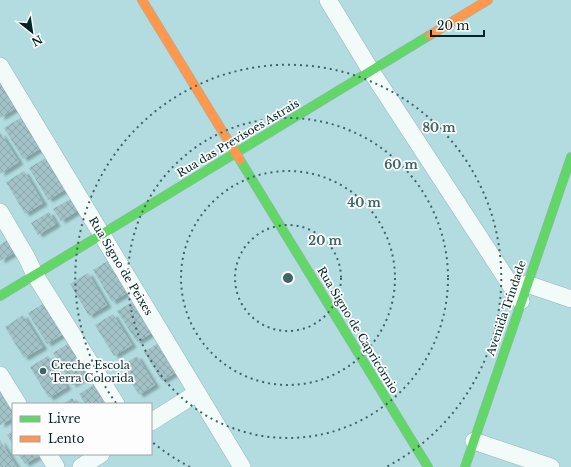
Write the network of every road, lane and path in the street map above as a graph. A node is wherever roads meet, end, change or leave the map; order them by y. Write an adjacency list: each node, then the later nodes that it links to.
1 (142, 0): 6 (street, Rua Signo de Capricórnio)
2 (328, 0): 5 (street)
3 (488, 0): 5 (street, Rua das Previsoes Astrais)
4 (0, 66): 9 (street, Rua Signo de Peixes)
5 (371, 71): 6 (street, Rua das Previsoes Astrais); 14 (street)
6 (236, 153): 9 (street, Rua das Previsoes Astrais); 26 (street, Rua Signo de Capricórnio)
7 (571, 157): 11 (street, Avenida Trindade)
8 (0, 212): 10 (street)
9 (102, 234): 10 (street, Rua das Previsoes Astrais); 16 (street, Rua Signo de Peixes)
10 (35, 275): 12 (street, Rua das Previsoes Astrais); 18 (street)
11 (527, 284): 13 (street); 14 (street, Avenida Trindade)
12 (0, 296)
13 (571, 299)
14 (521, 301): 20 (street, Avenida Trindade)
15 (0, 376): 17 (street)
16 (197, 393): 19 (street); 25 (street, Rua Signo de Peixes)
17 (17, 403)
18 (115, 403)
19 (152, 421)
20 (474, 441): 27 (street, Avenida Trindade); 28 (street)
21 (49, 455): 23 (street)
22 (99, 455): 24 (street)
23 (56, 467)
24 (81, 467)
25 (242, 467)
26 (428, 467)
27 (465, 467)
28 (550, 467)

